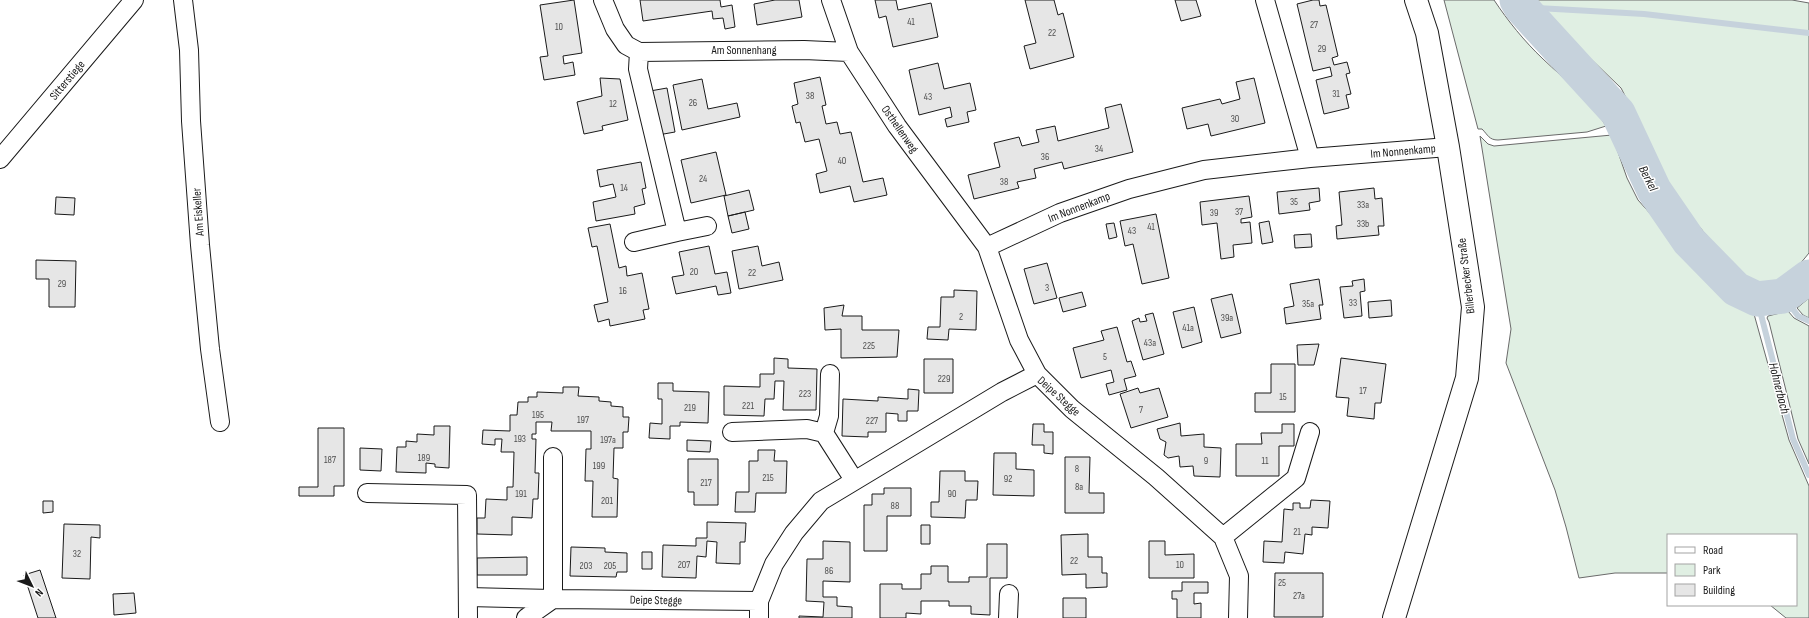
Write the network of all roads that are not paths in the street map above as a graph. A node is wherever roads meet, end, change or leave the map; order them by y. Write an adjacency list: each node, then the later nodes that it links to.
1 (134, 0): 11 (street, Sitterstiege)
2 (183, 0): 18 (street, Am Eiskeller)
3 (603, 0): 7 (street)
4 (831, 0): 8 (street, Osthellenweg)
5 (1265, 0): 10 (street)
6 (1416, 0): 9 (main road, Billerbecker Straße)
7 (639, 52): 8 (street, Am Sonnenhang); 13 (street)
8 (849, 52): 15 (street, Osthellenweg)
9 (1448, 147): 10 (street, Im Nonnenkamp); 34 (main road, Billerbecker Straße)
10 (1310, 158): 15 (street, Im Nonnenkamp)
11 (0, 159)
12 (707, 226): 13 (street)
13 (677, 232): 14 (street)
14 (634, 242)
15 (987, 247): 17 (street)
16 (830, 374): 21 (street)
17 (1037, 374): 23 (street, Deipe Stegge); 25 (street, Deipe Stegge)
18 (220, 422)
19 (732, 432): 21 (street)
20 (1310, 432): 25 (street)
21 (824, 433): 23 (street)
22 (553, 457): 28 (street)
23 (854, 480): 29 (street, Deipe Stegge)
24 (367, 493): 27 (street)
25 (1223, 537): 33 (street, Deipe Stegge)
26 (1008, 594): 32 (street)
27 (468, 597): 28 (street, Deipe Stegge); 30 (street)
28 (553, 599): 29 (street, Deipe Stegge); 31 (street)
29 (759, 610)
30 (468, 618)
31 (526, 618)
32 (1008, 618)
33 (1238, 618)
34 (1394, 618)

